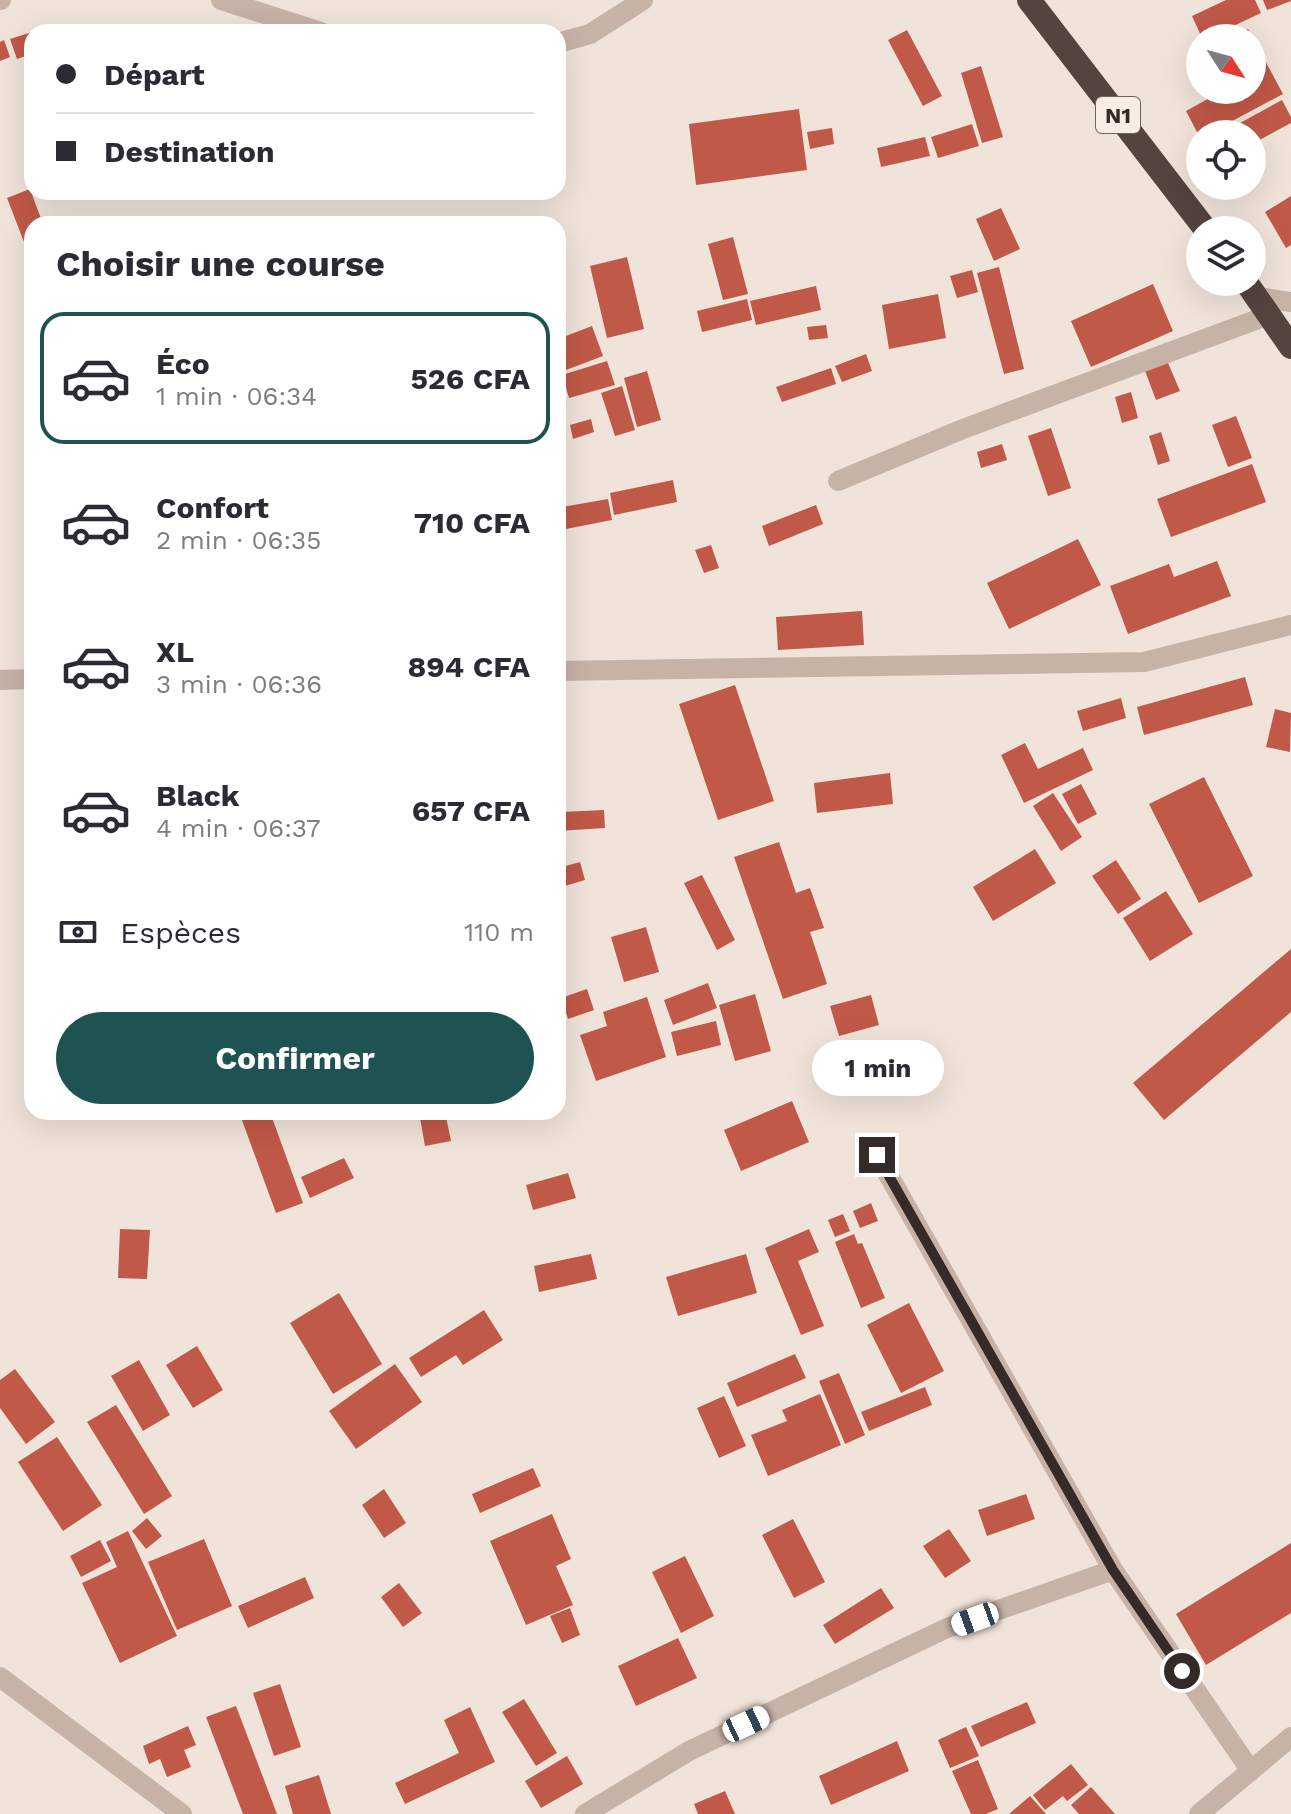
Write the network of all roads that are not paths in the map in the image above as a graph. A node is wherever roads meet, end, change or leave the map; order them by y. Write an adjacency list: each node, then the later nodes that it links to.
1 (221, 0): 4 (street)
2 (643, 0): 5 (street)
3 (1029, 0): 6 (highway, N1)
4 (296, 24)
5 (566, 41)
6 (1195, 216)
7 (1258, 298): 8 (street); 9 (highway); 10 (street)
8 (1291, 302)
9 (1291, 347)
10 (838, 481)
11 (1291, 625): 12 (street)
12 (566, 671)
13 (24, 679): 14 (street)
14 (0, 680)
15 (877, 1155): 16 (street)
16 (1113, 1570): 19 (street); 21 (street)
17 (0, 1677): 20 (street)
18 (1291, 1737): 19 (street)
19 (1251, 1771): 22 (street)
20 (182, 1814)
21 (585, 1814)
22 (1199, 1814)

